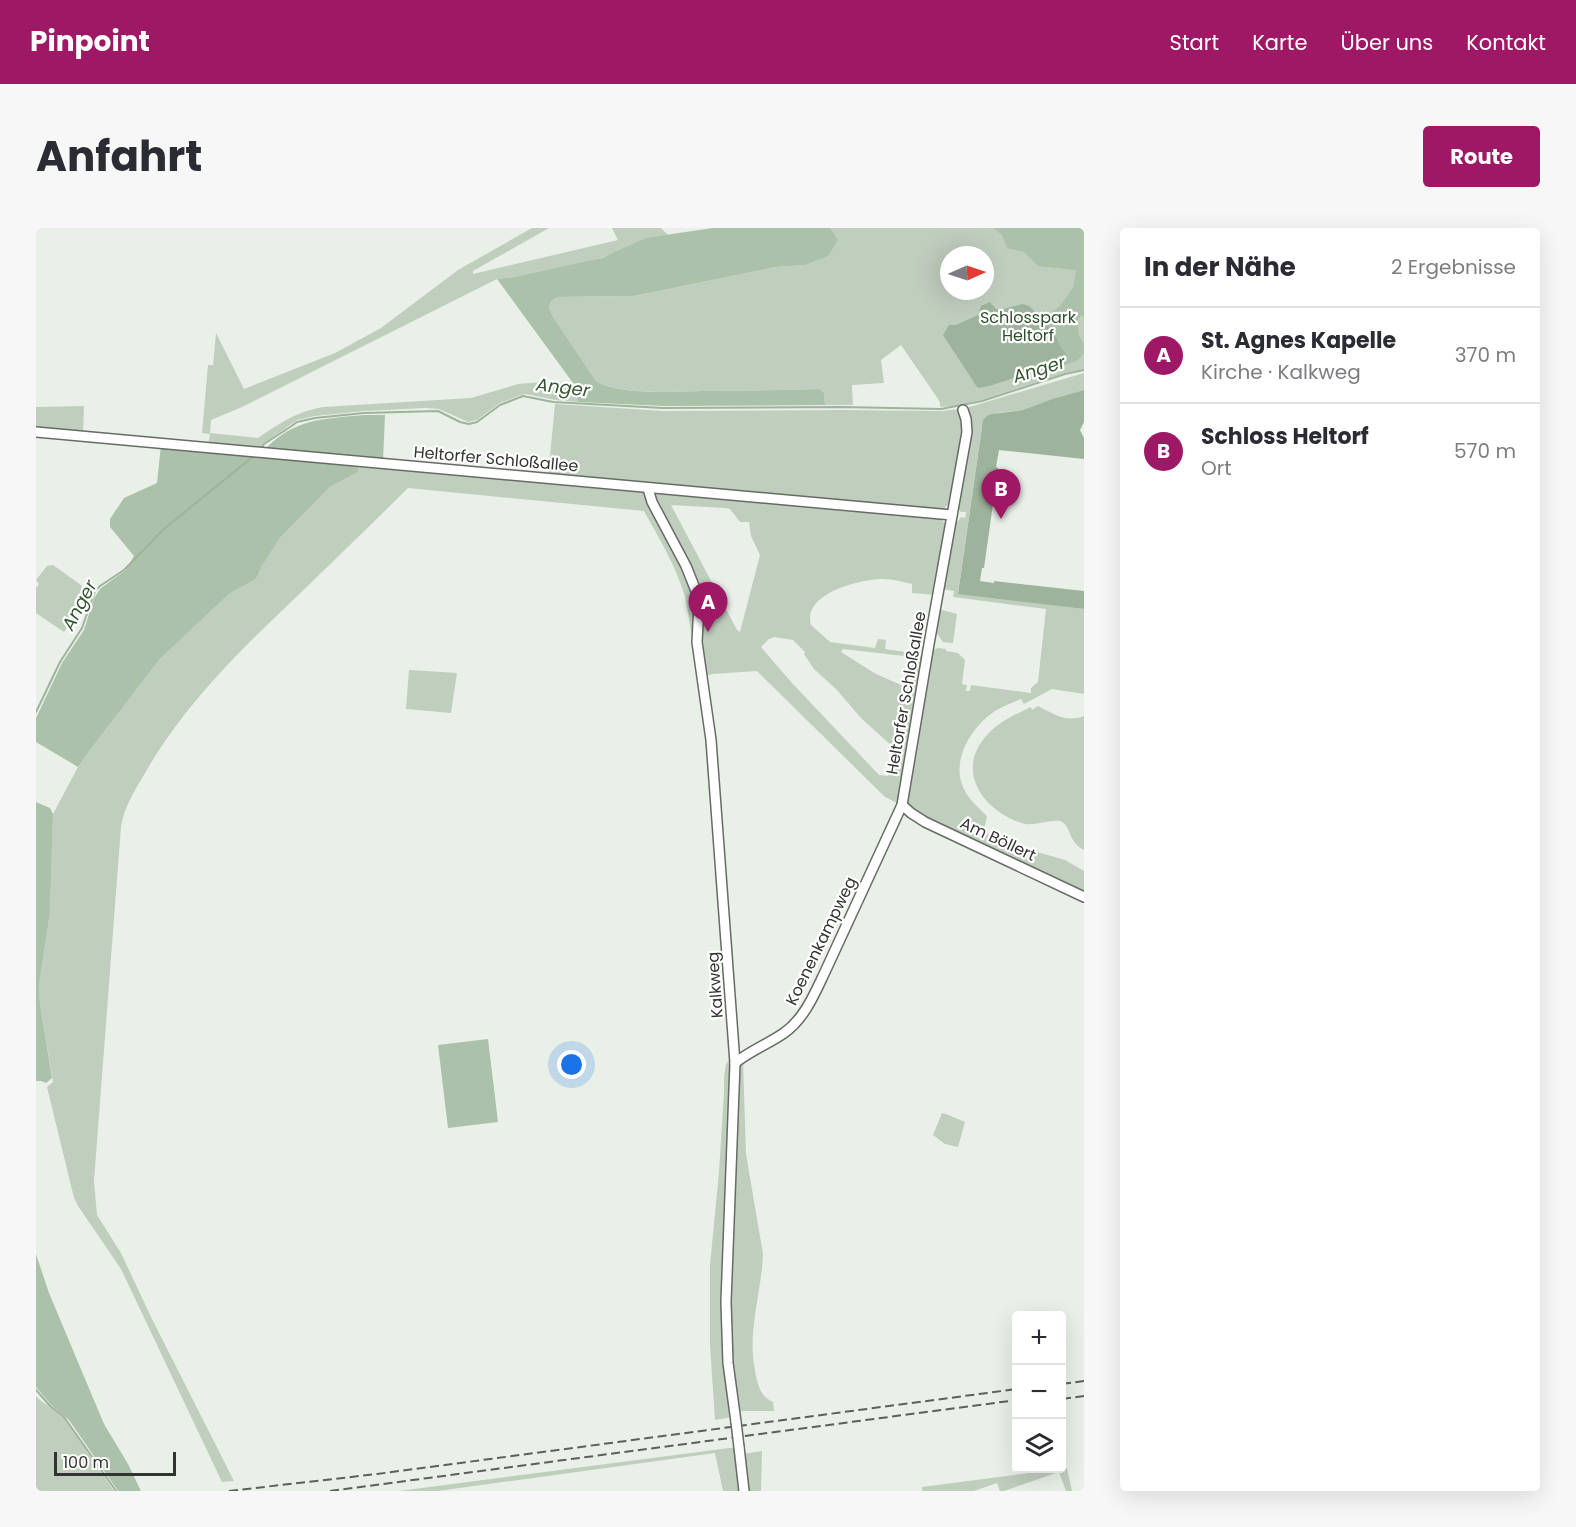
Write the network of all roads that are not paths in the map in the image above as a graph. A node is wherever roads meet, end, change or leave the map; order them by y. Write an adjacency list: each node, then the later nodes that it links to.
1 (963, 410): 4 (street, Heltorfer Schloßallee)
2 (36, 432): 3 (street, Heltorfer Schloßallee)
3 (650, 488): 4 (street, Heltorfer Schloßallee); 7 (street, Kalkweg)
4 (952, 515): 5 (street, Heltorfer Schloßallee)
5 (902, 805): 6 (street, Am Böllert); 7 (street, Koenenkampweg)
6 (1084, 897)
7 (735, 1063): 8 (street, Kalkweg, bridge)
8 (744, 1491)

